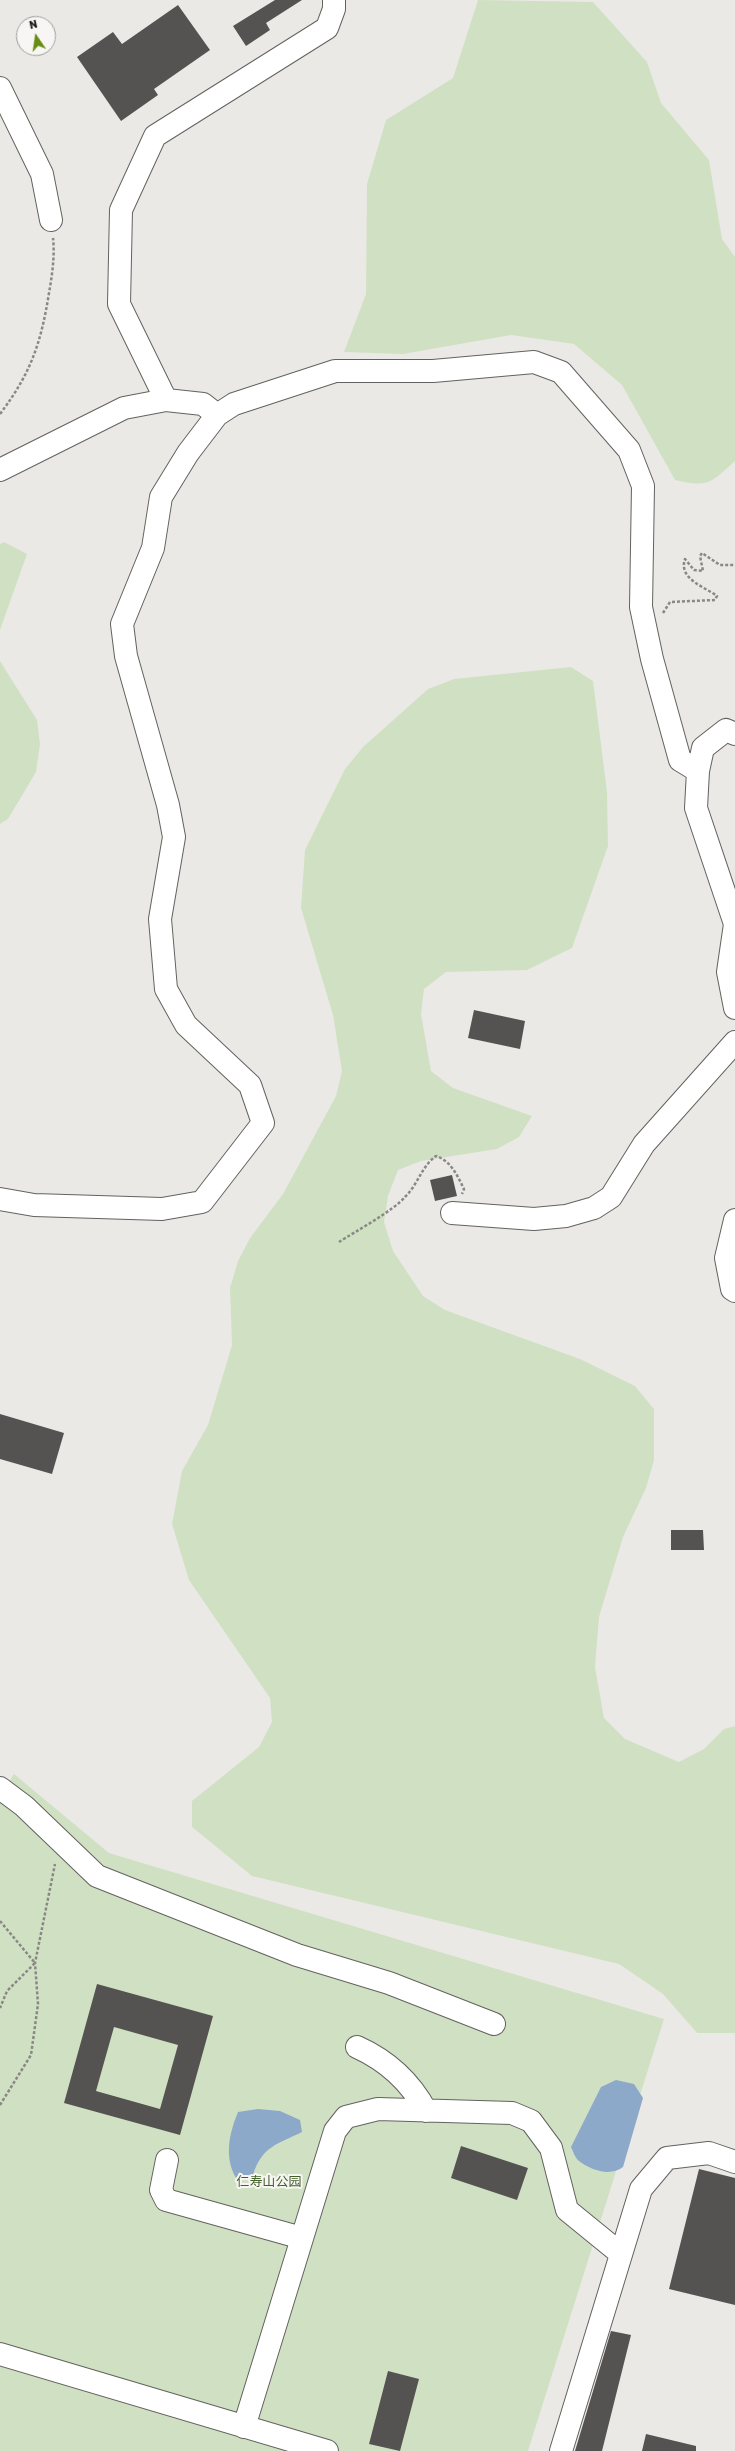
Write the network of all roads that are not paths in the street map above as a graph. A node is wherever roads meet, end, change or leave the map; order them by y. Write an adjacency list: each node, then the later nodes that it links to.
1 (334, 0): 4 (street)
2 (0, 88): 3 (street)
3 (51, 220)
4 (166, 400): 5 (street); 6 (street)
5 (217, 416): 8 (street); 11 (street)
6 (0, 470)
7 (735, 734): 8 (street)
8 (698, 771): 9 (street)
9 (735, 1008)
10 (735, 1042): 12 (street)
11 (0, 1199)
12 (452, 1213)
13 (735, 1220): 14 (street)
14 (735, 1291)
15 (0, 1788): 16 (street)
16 (494, 2024)
17 (357, 2047): 18 (street)
18 (426, 2110): 21 (street); 22 (street)
19 (167, 2160): 21 (street)
20 (735, 2162): 22 (street)
21 (302, 2238): 24 (street)
22 (621, 2254): 26 (street)
23 (0, 2354): 24 (street)
24 (244, 2427): 25 (street)
25 (327, 2451)
26 (562, 2451)

